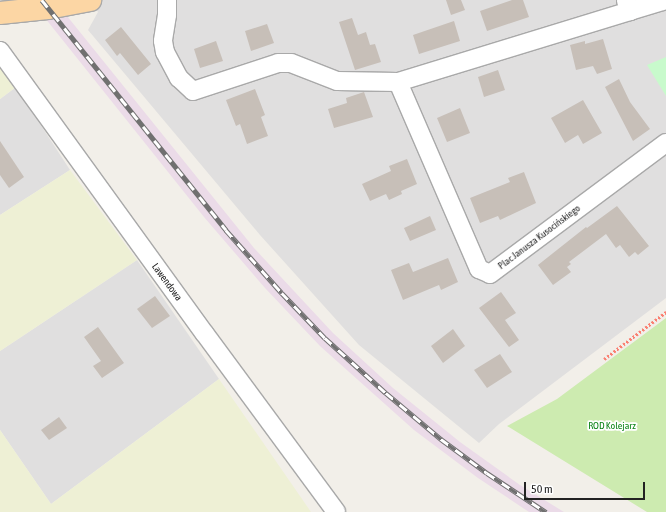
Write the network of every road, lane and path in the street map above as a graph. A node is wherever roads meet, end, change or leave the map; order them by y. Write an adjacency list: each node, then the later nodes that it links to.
1 (90, 0): 5 (main road)
2 (167, 0): 7 (street)
3 (665, 0): 4 (street)
4 (628, 6): 7 (street)
5 (0, 13)
6 (0, 51): 11 (street, Lawendowa)
7 (398, 82): 8 (street, Plac Janusza Kusocińskiego)
8 (666, 143)
9 (666, 312): 10 (path)
10 (604, 359)
11 (336, 512)

